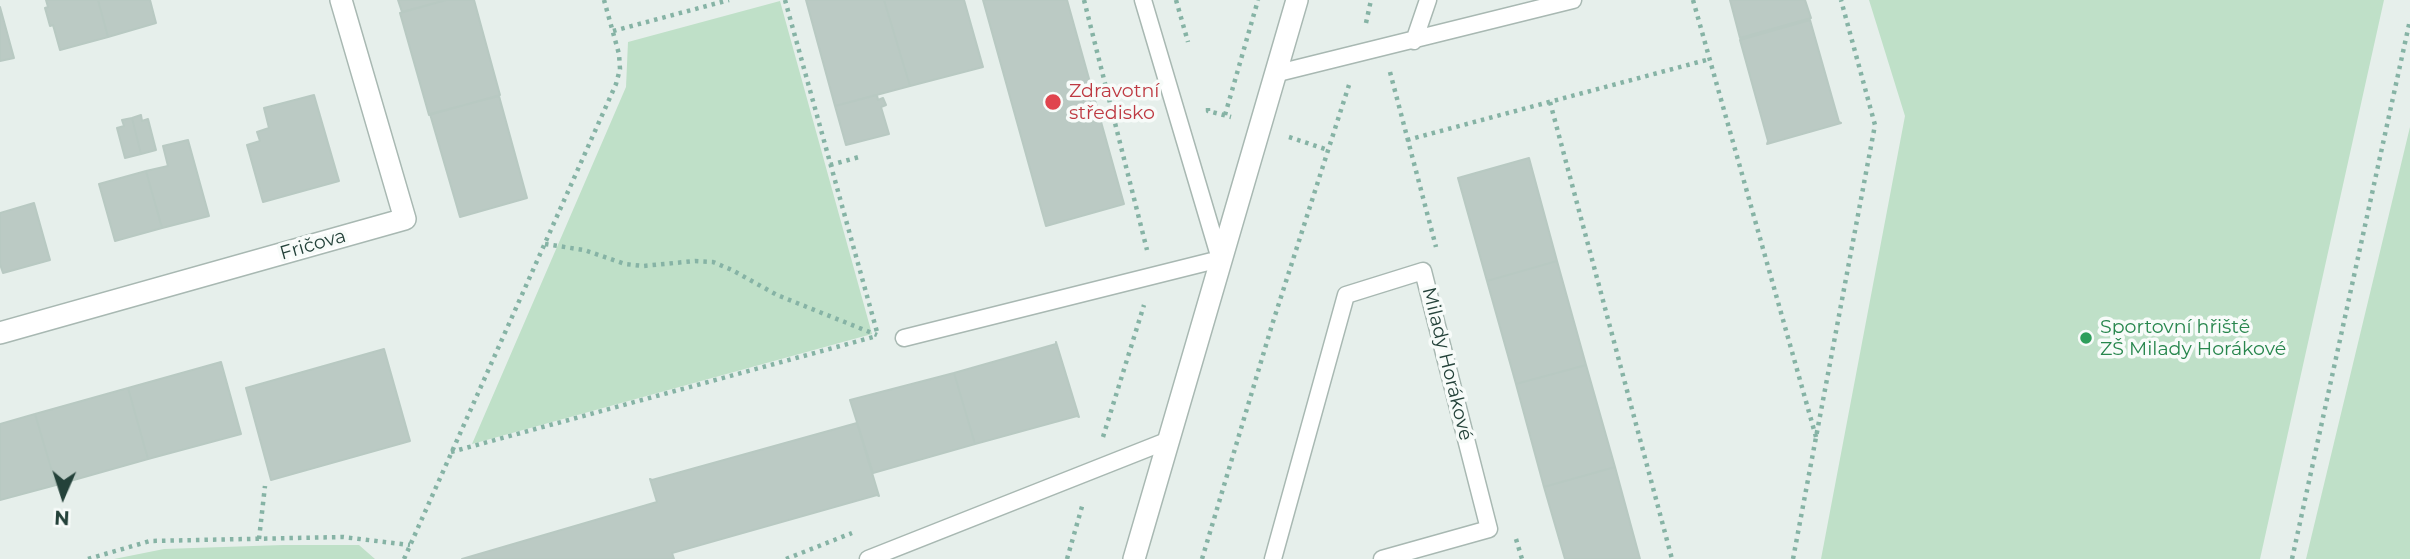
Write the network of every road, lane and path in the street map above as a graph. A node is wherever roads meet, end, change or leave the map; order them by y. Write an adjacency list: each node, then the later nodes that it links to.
1 (341, 0): 33 (street, Fričova)
2 (604, 0): 16 (path)
3 (729, 0): 16 (path)
4 (785, 0): 29 (path)
5 (1084, 0): 32 (path)
6 (1143, 0): 31 (lane)
7 (1176, 0): 18 (path)
8 (1258, 0): 24 (path)
9 (1297, 0): 21 (street)
10 (1371, 0): 19 (path)
11 (1428, 0): 17 (lane)
12 (1573, 0): 17 (lane)
13 (1693, 0): 20 (path)
14 (1841, 0): 36 (path)
15 (2410, 20): 53 (path)
16 (613, 31): 30 (path)
17 (1414, 41): 19 (lane)
18 (1190, 49)
19 (1359, 54): 21 (lane); 27 (path)
20 (1710, 59): 23 (path); 36 (path)
21 (1274, 74): 25 (street)
22 (1205, 98): 24 (path)
23 (1550, 102): 26 (path); 51 (path)
24 (1224, 116): 25 (path)
25 (1259, 126): 27 (path); 31 (street)
26 (1407, 140)
27 (1328, 150): 48 (path)
28 (859, 157): 29 (path)
29 (830, 165): 34 (path)
30 (545, 244): 34 (path); 38 (path)
31 (1220, 259): 32 (lane); 37 (street)
32 (1153, 275): 35 (lane); 39 (path)
33 (0, 333)
34 (878, 336): 35 (path); 38 (path)
35 (904, 338)
36 (1816, 439): 52 (path)
37 (1169, 440): 39 (lane); 47 (street)
38 (451, 452): 42 (path)
39 (1092, 471): 45 (lane); 46 (path)
40 (265, 486): 41 (path)
41 (259, 539): 42 (path); 43 (path)
42 (410, 545): 44 (path)
43 (88, 559)
44 (404, 559)
45 (868, 559)
46 (1067, 559)
47 (1134, 559)
48 (1202, 559)
49 (1273, 559): 50 (lane, Milady Horákové)
50 (1382, 559)
51 (1672, 559)
52 (1793, 559)
53 (2291, 559)

